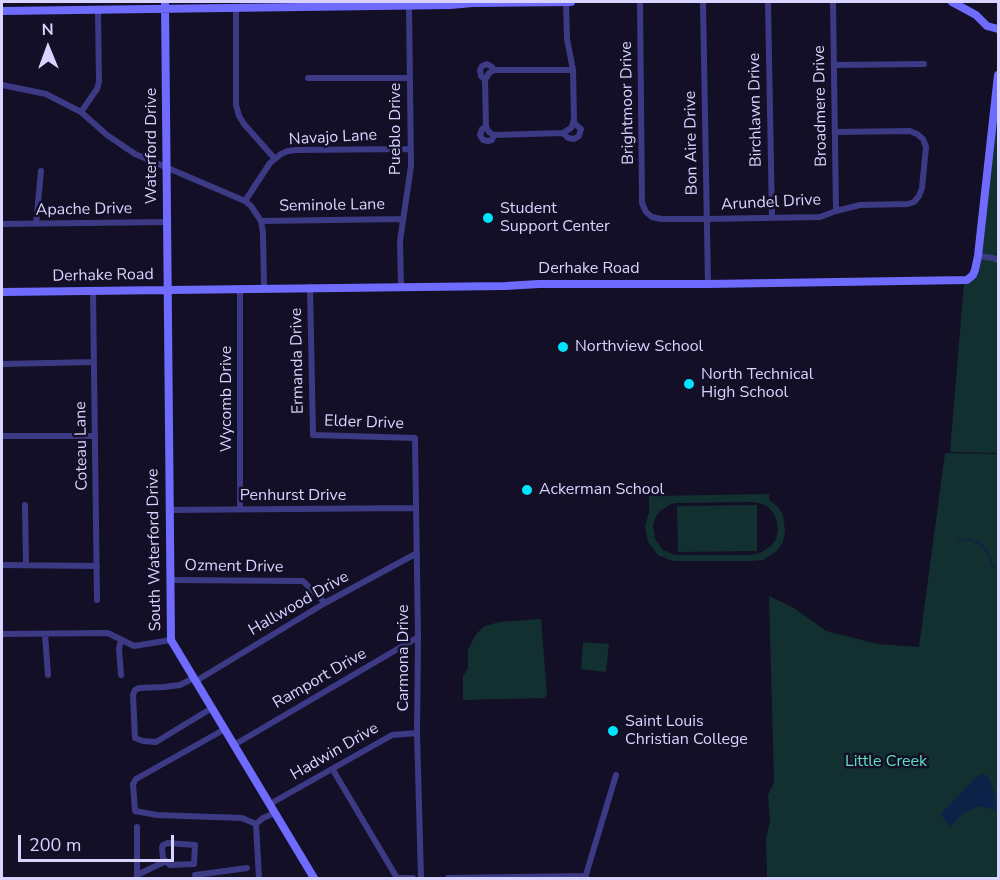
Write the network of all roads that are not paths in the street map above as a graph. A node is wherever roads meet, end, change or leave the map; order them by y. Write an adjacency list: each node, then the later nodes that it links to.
1 (566, 2): 2 (street); 9 (street); 16 (street)
2 (571, 2)
3 (640, 2): 30 (street, Brightmoor Drive)
4 (703, 2): 34 (street, Bon Aire Drive)
5 (768, 2): 32 (street, Birchlawn Drive)
6 (833, 2): 15 (street, Broadmere Drive)
7 (952, 2): 13 (street)
8 (165, 5): 10 (street); 11 (street); 27 (street, Waterford Drive)
9 (409, 6): 10 (street); 19 (street, Pueblo Drive)
10 (236, 8): 26 (street)
11 (98, 10): 12 (street); 21 (street)
12 (2, 11)
13 (999, 29)
14 (924, 64): 15 (street)
15 (834, 65): 23 (street, Broadmere Drive)
16 (573, 70): 22 (street); 24 (street)
17 (999, 75): 39 (street, Derhake Road)
18 (308, 78): 19 (street)
19 (410, 78): 25 (street, Pueblo Drive)
20 (2, 85): 21 (street)
21 (81, 112): 27 (street)
22 (572, 125): 24 (street); 24 (street)
23 (835, 132): 31 (street, Broadmere Drive); 31 (street, Arundel Drive)
24 (563, 133)
25 (410, 149): 26 (street, Navajo Lane); 33 (street, Pueblo Drive)
26 (275, 159): 29 (street, Navajo Lane)
27 (168, 167): 29 (street); 36 (street, Waterford Drive)
28 (41, 171): 38 (street)
29 (244, 201): 35 (street)
30 (642, 203): 34 (street, Arundel Drive)
31 (836, 211): 32 (street, Arundel Drive)
32 (772, 218): 34 (street, Arundel Drive)
33 (403, 219): 35 (street, Seminole Lane); 43 (street, Pueblo Drive)
34 (706, 219): 41 (street, Bon Aire Drive)
35 (261, 221): 44 (street)
36 (167, 222): 38 (street, Apache Drive); 46 (street, Waterford Drive)
37 (2, 224): 38 (street, Apache Drive)
38 (36, 224)
39 (978, 256): 40 (street); 41 (street, Derhake Road)
40 (999, 260)
41 (708, 284): 43 (street, Derhake Road)
42 (310, 287): 43 (street, Derhake Road); 44 (street, Derhake Road); 51 (street, Ermanda Drive)
43 (401, 287)
44 (264, 288): 45 (street, Derhake Road)
45 (240, 289): 46 (street, Derhake Road); 57 (street, Wycomb Drive)
46 (167, 290): 48 (street, Derhake Road); 58 (street, South Waterford Drive)
47 (2, 292): 48 (street, Derhake Road)
48 (93, 292): 49 (street, Coteau Lane)
49 (94, 362): 50 (street); 53 (street, Coteau Lane)
50 (2, 364)
51 (313, 435): 54 (street, Elder Drive)
52 (2, 436): 53 (street)
53 (95, 436): 62 (street, Coteau Lane)
54 (415, 438): 56 (street, Carmona Drive)
55 (25, 505): 61 (street)
56 (416, 508): 57 (street, Penhurst Drive); 59 (street, Carmona Drive)
57 (240, 509): 58 (street, Penhurst Drive)
58 (169, 510): 63 (street, South Waterford Drive)
59 (417, 553): 65 (street, Hallwood Drive); 68 (street, Carmona Drive)
60 (2, 565): 61 (street)
61 (26, 565): 62 (street)
62 (97, 566): 64 (street, Coteau Lane)
63 (170, 580): 65 (street, Ozment Drive); 70 (street, South Waterford Drive)
64 (97, 600)
65 (325, 603): 73 (street, Hallwood Drive)
66 (2, 634): 67 (street)
67 (45, 634): 69 (street); 71 (street)
68 (418, 637): 76 (street, Carmona Drive); 77 (street, Ramport Drive)
69 (121, 640): 70 (street); 72 (street)
70 (171, 640): 73 (street, South Waterford Drive)
71 (48, 675)
72 (121, 675)
73 (195, 679): 74 (street, South Waterford Drive); 74 (street, Hallwood Drive)
74 (212, 708): 75 (street, South Waterford Drive)
75 (225, 729): 77 (street, South Waterford Drive); 82 (street)
76 (417, 733): 78 (street, Hadwin Drive); 93 (street, Carmona Drive)
77 (234, 744): 80 (street, South Waterford Drive)
78 (333, 770): 80 (street, Hadwin Drive); 92 (street)
79 (616, 775): 89 (street)
80 (270, 804): 81 (street, South Waterford Drive)
81 (275, 813): 82 (street); 91 (street, South Waterford Drive)
82 (256, 824): 90 (street)
83 (137, 827): 87 (street)
84 (166, 861): 85 (street); 85 (street); 87 (street)
85 (194, 864): 88 (street)
86 (248, 868): 88 (street)
87 (137, 877)
88 (195, 877)
89 (586, 878): 94 (street)
90 (259, 879)
91 (314, 879)
92 (413, 879)
93 (421, 879)
94 (448, 879)

